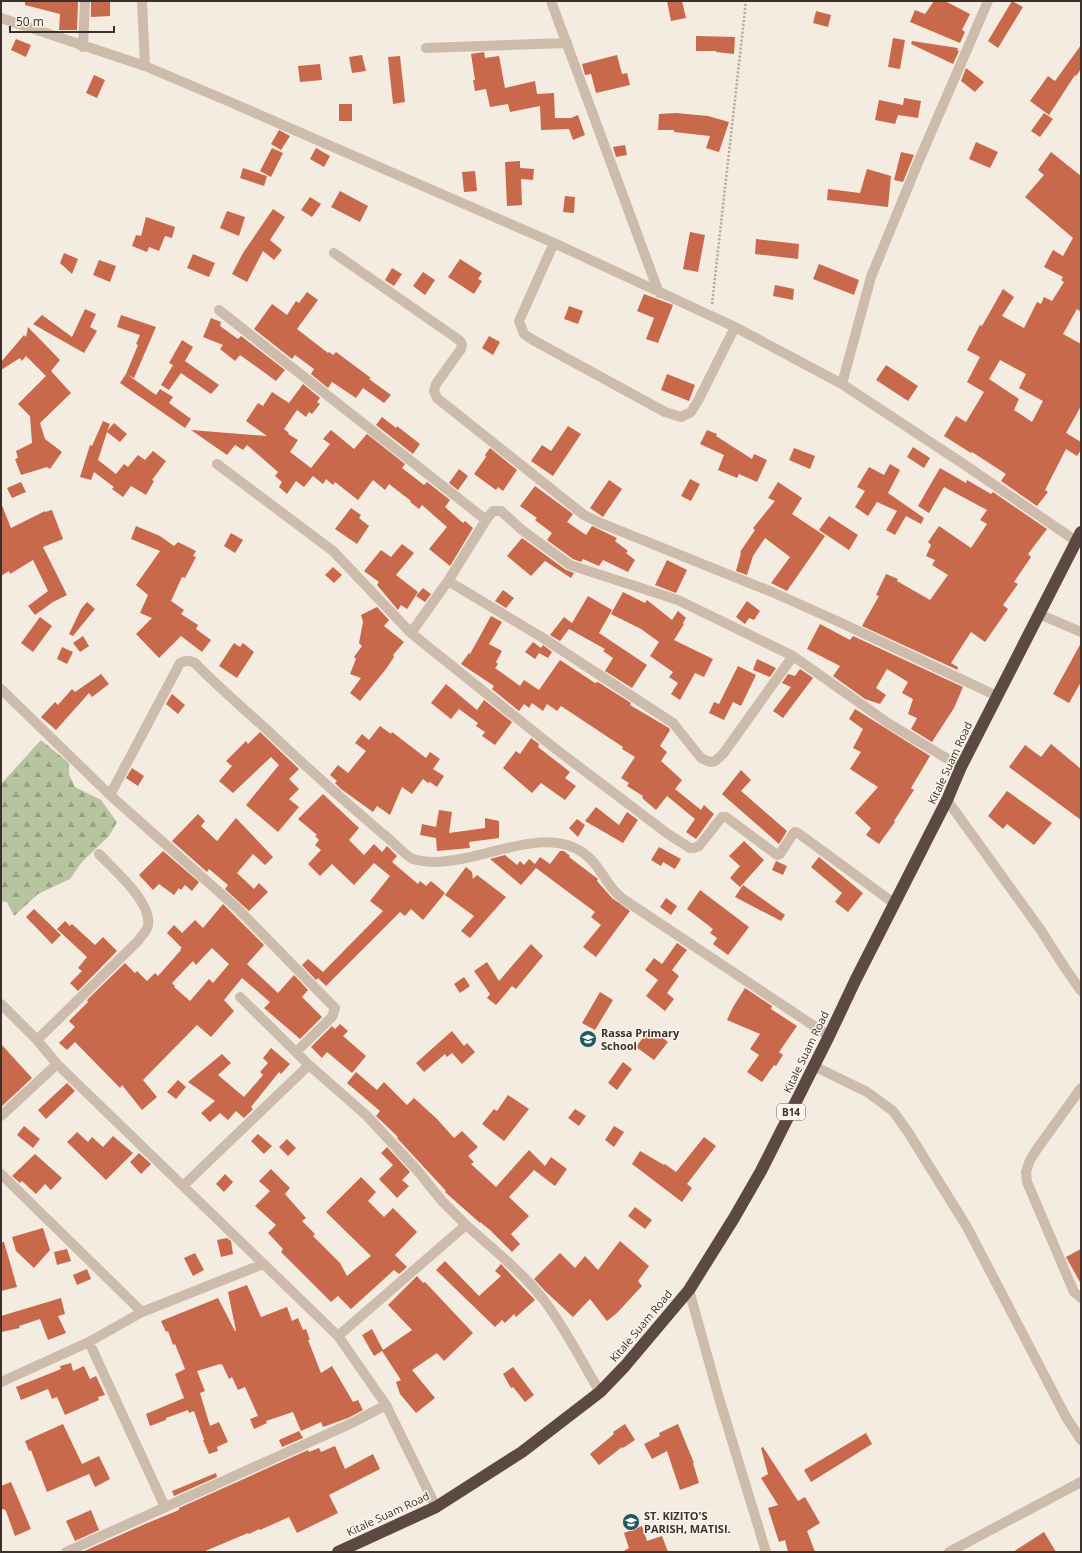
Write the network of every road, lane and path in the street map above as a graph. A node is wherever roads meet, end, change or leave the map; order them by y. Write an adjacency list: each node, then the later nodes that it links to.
1 (85, 1): 8 (street)
2 (142, 1): 10 (street)
3 (551, 1): 7 (street)
4 (746, 1): 15 (path)
5 (988, 1): 17 (street)
6 (1, 18): 8 (street)
7 (567, 43): 9 (street); 13 (street)
8 (83, 47): 10 (street)
9 (426, 48)
10 (145, 66): 11 (street)
11 (554, 243): 13 (street); 16 (street)
12 (334, 252): 27 (street)
13 (659, 293): 15 (street)
14 (219, 310): 19 (street)
15 (710, 316): 16 (street)
16 (735, 327): 17 (street)
17 (842, 384): 20 (street)
18 (217, 464): 24 (street)
19 (486, 520): 21 (street); 25 (street)
20 (1078, 536): 22 (highway, Kitale Suam Road / B14)
21 (448, 581): 24 (street); 25 (street)
22 (1039, 614): 23 (street); 27 (highway, Kitale Suam Road / B14)
23 (1081, 632)
24 (411, 633): 32 (street)
25 (793, 656): 28 (street)
26 (1, 689): 29 (street)
27 (997, 696): 28 (highway, Kitale Suam Road / B14)
28 (961, 766): 30 (highway, Kitale Suam Road / B14)
29 (110, 795): 36 (street); 38 (street)
30 (947, 800): 32 (highway, Kitale Suam Road / B14); 33 (street)
31 (99, 854): 37 (street)
32 (895, 904): 36 (highway, Kitale Suam Road / B14)
33 (1081, 991)
34 (240, 997): 38 (street)
35 (1, 1004): 37 (street)
36 (829, 1036): 41 (highway, Kitale Suam Road / B14)
37 (37, 1040): 39 (street)
38 (296, 1052): 40 (street)
39 (58, 1064): 43 (street); 45 (street)
40 (309, 1064): 45 (street); 46 (street)
41 (814, 1066): 48 (highway, Kitale Suam Road / B14); 56 (street)
42 (1081, 1088): 49 (street)
43 (1, 1116)
44 (1, 1174): 50 (street)
45 (184, 1185): 47 (street)
46 (466, 1225): 51 (street); 54 (street)
47 (263, 1264): 50 (street); 51 (street)
48 (689, 1290): 54 (highway, Kitale Suam Road / B14); 62 (street)
49 (1081, 1298)
50 (142, 1312): 52 (street)
51 (338, 1336): 55 (street)
52 (89, 1342): 53 (street); 58 (street)
53 (1, 1382)
54 (600, 1392): 59 (highway, Kitale Suam Road / B14)
55 (386, 1405): 58 (street); 59 (street)
56 (1081, 1440)
57 (1081, 1482): 63 (street)
58 (165, 1507): 60 (street)
59 (436, 1507): 61 (highway, Kitale Suam Road / B14)
60 (66, 1552)
61 (338, 1552)
62 (766, 1552)
63 (949, 1552)

